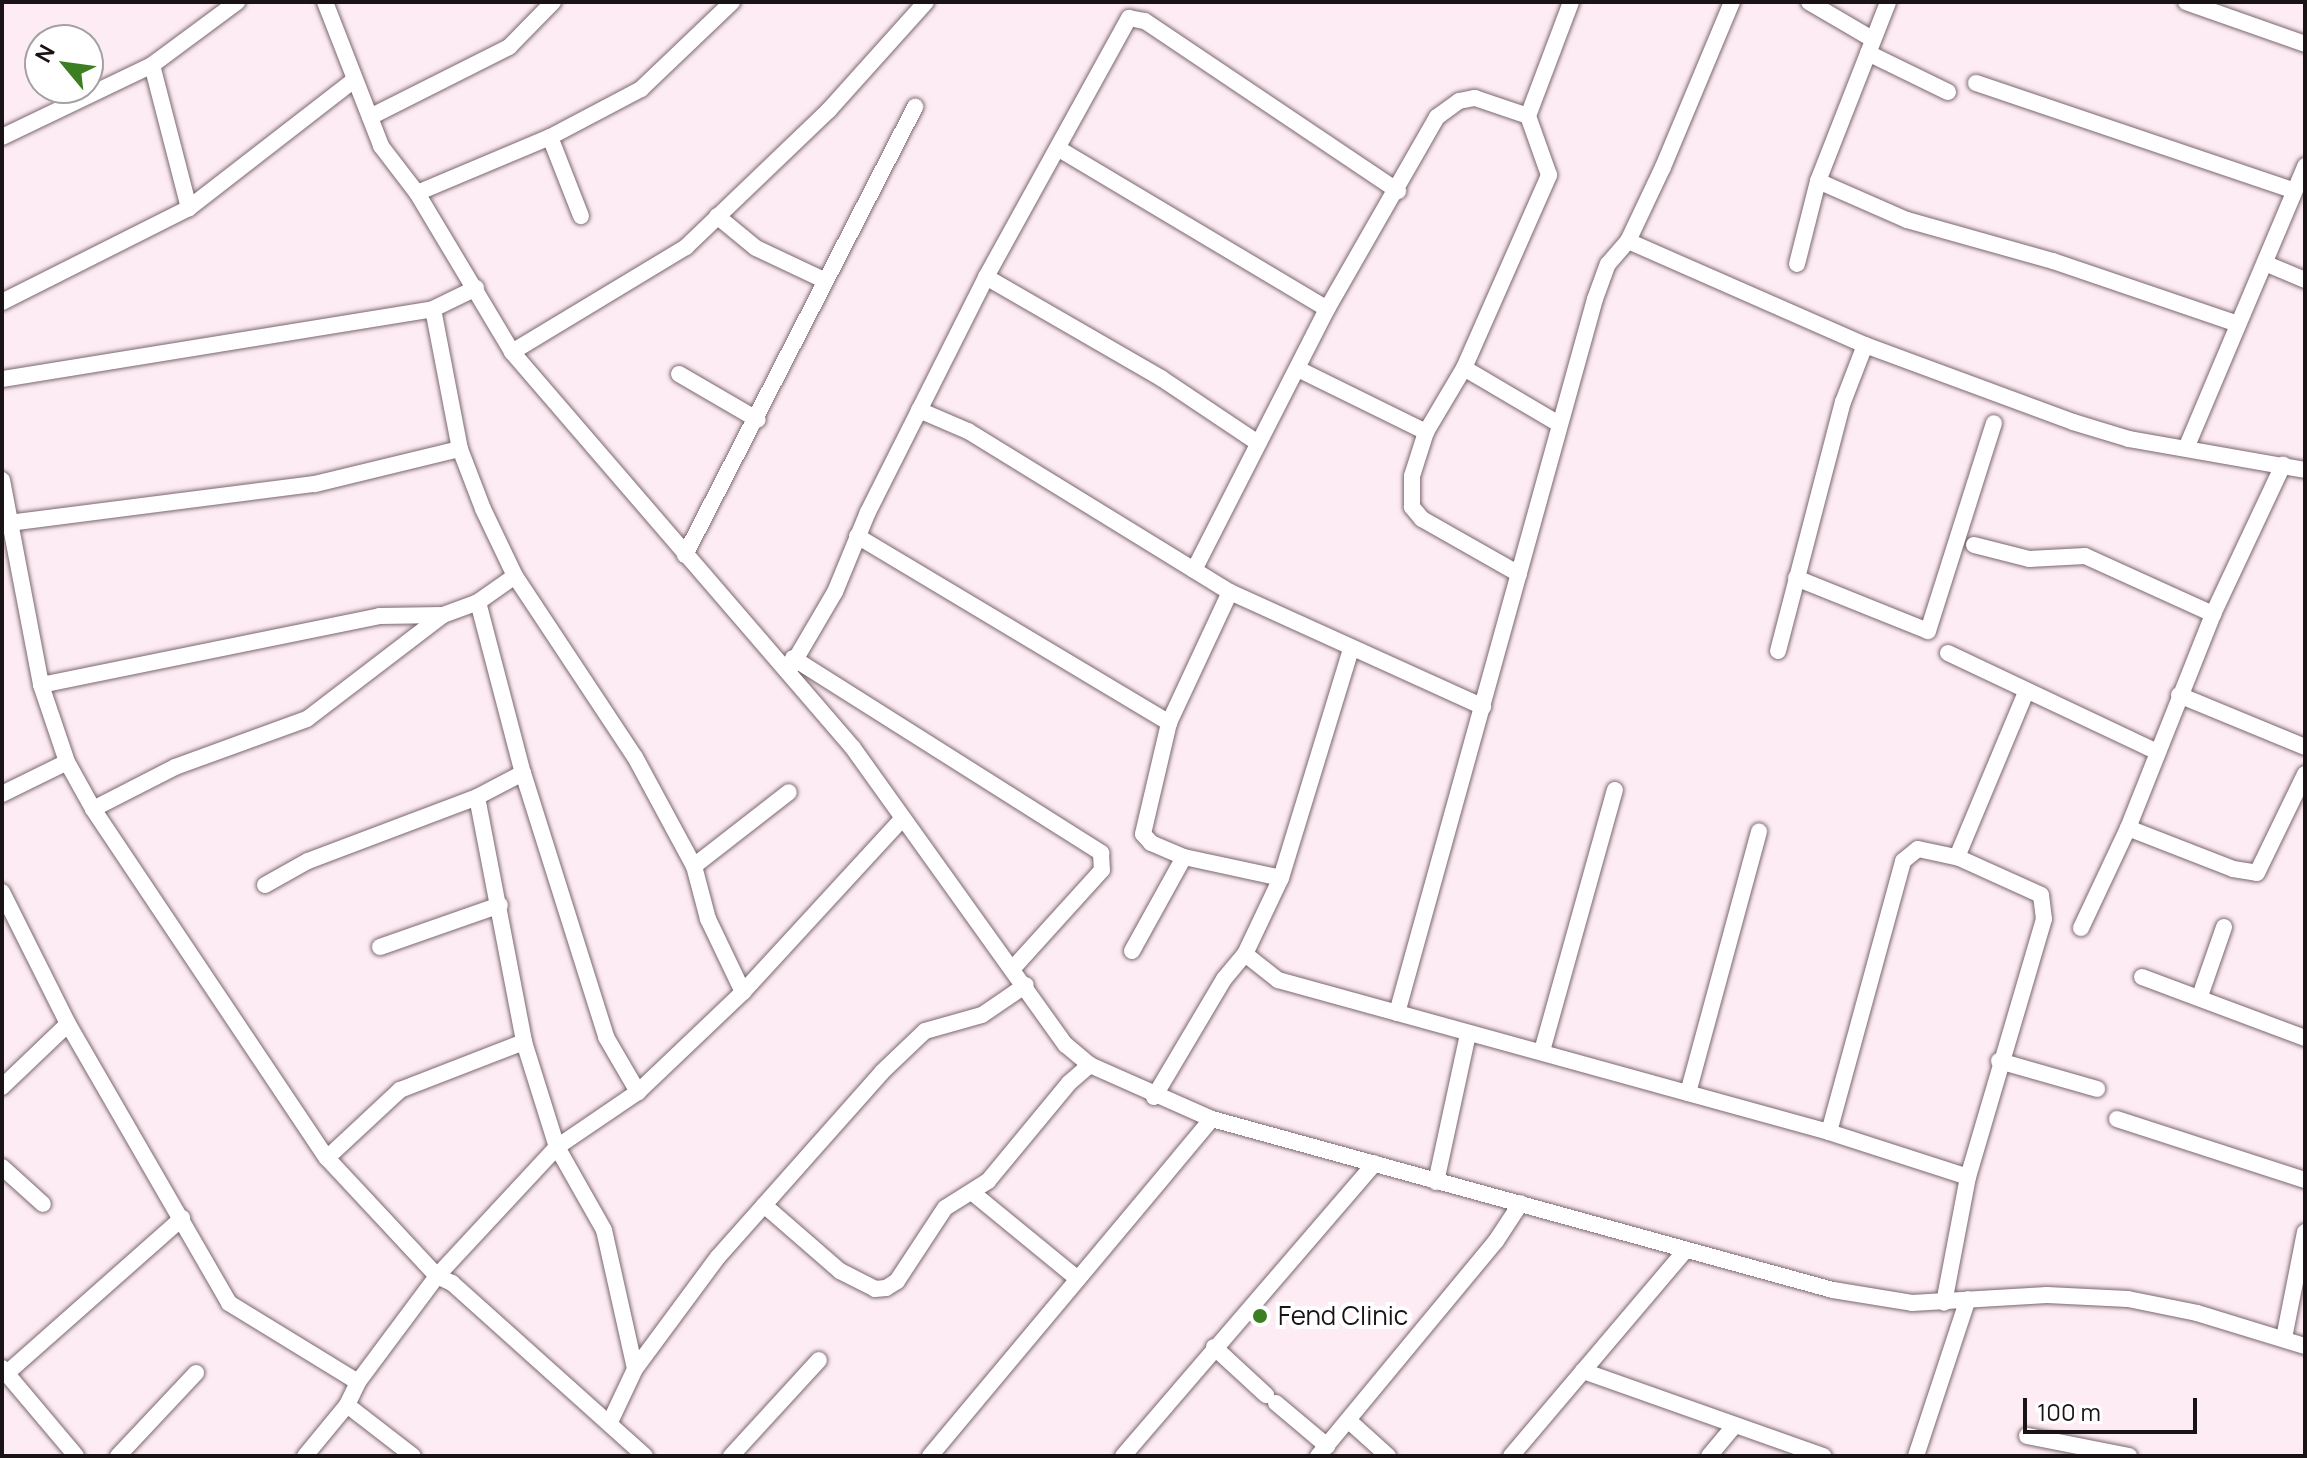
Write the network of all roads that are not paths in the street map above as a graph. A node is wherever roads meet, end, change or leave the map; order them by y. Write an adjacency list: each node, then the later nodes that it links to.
1 (237, 2): 14 (street)
2 (325, 2): 15 (street)
3 (553, 2): 20 (street)
4 (732, 2): 22 (street)
5 (926, 2): 31 (street)
6 (1571, 2): 19 (street)
7 (1732, 2): 32 (street)
8 (1809, 2): 13 (street)
9 (1888, 2): 13 (street)
10 (2186, 2): 12 (street)
11 (1132, 10): 23 (street); 27 (street)
12 (2305, 44)
13 (1870, 46): 17 (street); 25 (street)
14 (152, 65): 21 (street); 29 (street)
15 (354, 80): 20 (street); 29 (street)
16 (1976, 83): 26 (street)
17 (1948, 92)
18 (915, 107): 36 (street)
19 (1528, 116): 27 (street); 45 (street)
20 (370, 117): 28 (street)
21 (2, 137)
22 (550, 137): 28 (street); 30 (street)
23 (1059, 149): 35 (street); 41 (street)
24 (2305, 166): 26 (street)
25 (1818, 181): 33 (street); 42 (street)
26 (2292, 190): 34 (street)
27 (1398, 191): 41 (street)
28 (417, 193): 38 (street)
29 (189, 208): 39 (street)
30 (581, 216)
31 (717, 216): 36 (street); 44 (street)
32 (1628, 241): 43 (street); 52 (street)
33 (1797, 264)
34 (2267, 264): 37 (street); 42 (street)
35 (986, 277): 49 (street); 54 (street)
36 (824, 280): 50 (street)
37 (2305, 280)
38 (476, 288): 40 (street); 44 (street)
39 (2, 302)
40 (433, 309): 48 (street); 56 (street)
41 (1327, 309): 46 (street)
42 (2238, 324): 55 (street)
43 (1865, 345): 55 (street); 67 (street)
44 (512, 352): 63 (street)
45 (1464, 368): 52 (street); 53 (street)
46 (1298, 369): 53 (street); 54 (street)
47 (679, 374): 50 (street)
48 (3, 376)
49 (919, 410): 61 (street); 64 (street)
50 (758, 420): 63 (street)
51 (1994, 423): 67 (street)
52 (1559, 424): 65 (street)
53 (1426, 432): 65 (street)
54 (1258, 443): 64 (street)
55 (2187, 446): 57 (street)
56 (460, 449): 60 (street); 66 (street)
57 (2283, 465): 58 (street); 70 (street)
58 (2305, 470)
59 (2, 480): 60 (street)
60 (9, 523): 76 (street)
61 (857, 536): 75 (street); 80 (street)
62 (1974, 545): 70 (street)
63 (685, 555): 75 (street)
64 (1194, 570): 68 (street)
65 (1519, 574): 79 (street)
66 (515, 576): 69 (street); 96 (street)
67 (1796, 578): 73 (street)
68 (1230, 592): 72 (street); 80 (street)
69 (478, 602): 71 (street); 84 (street)
70 (2213, 614): 78 (street)
71 (443, 615): 76 (street); 90 (street)
72 (1351, 649): 79 (street); 97 (street)
73 (1778, 651)
74 (1948, 653): 77 (street)
75 (790, 665): 91 (street); 106 (street)
76 (41, 685): 83 (street)
77 (2026, 692): 82 (street); 95 (street)
78 (2179, 695): 81 (street); 82 (street)
79 (1483, 707): 111 (street)
80 (1169, 723): 94 (street)
81 (2305, 747)
82 (2155, 751): 92 (street)
83 (67, 762): 88 (street); 90 (street)
84 (523, 773): 89 (street); 121 (street)
85 (2305, 774): 92 (street)
86 (1615, 790): 116 (street)
87 (789, 792): 96 (street)
88 (2, 794)
89 (477, 797): 98 (street); 100 (street)
90 (93, 809): 128 (street)
91 (903, 818): 106 (street); 109 (street)
92 (2128, 828): 102 (street)
93 (1759, 831): 122 (street)
94 (1184, 857): 97 (street); 104 (street)
95 (1957, 857): 117 (street); 126 (street)
96 (694, 866): 109 (street)
97 (1281, 878): 105 (street)
98 (265, 885)
99 (4, 902): 112 (street)
100 (500, 905): 103 (street); 115 (street)
101 (2224, 927): 110 (street)
102 (2081, 928)
103 (380, 947)
104 (1132, 951)
105 (1245, 954): 111 (street); 123 (street)
106 (1013, 968): 108 (street)
107 (2142, 977): 110 (street)
108 (1026, 985): 118 (street); 137 (street)
109 (743, 992): 121 (street)
110 (2200, 996): 114 (street)
111 (1397, 1013): 113 (street)
112 (68, 1024): 119 (street); 138 (street)
113 (1468, 1034): 116 (street); 133 (street)
114 (2305, 1038)
115 (524, 1042): 127 (street); 128 (street)
116 (1542, 1051): 122 (street)
117 (1999, 1061): 120 (street); 131 (street)
118 (1090, 1065): 123 (street); 134 (street)
119 (2, 1087)
120 (2097, 1089)
121 (638, 1092): 127 (street)
122 (1688, 1093): 126 (street)
123 (1154, 1097): 124 (street)
124 (1212, 1119): 129 (street); 142 (street)
125 (2117, 1119): 132 (street)
126 (1829, 1132): 131 (street)
127 (557, 1147): 141 (street); 149 (street)
128 (327, 1158): 141 (street)
129 (1375, 1163): 133 (street); 147 (street)
130 (2, 1167): 136 (street)
131 (1968, 1177): 144 (street)
132 (2305, 1180)
133 (1436, 1182): 135 (street)
134 (974, 1194): 137 (street); 142 (street)
135 (1521, 1203): 140 (street); 155 (street)
136 (43, 1204)
137 (764, 1205): 149 (street)
138 (182, 1218): 150 (street); 153 (street)
139 (2305, 1232): 145 (street)
140 (1686, 1250): 144 (street); 151 (street)
141 (437, 1276): 153 (street); 156 (street)
142 (1078, 1279): 166 (street)
143 (1968, 1299): 144 (street); 145 (street); 172 (street)
144 (1944, 1303)
145 (2284, 1338): 146 (street)
146 (2305, 1346)
147 (1214, 1347): 159 (street); 167 (street)
148 (819, 1360): 165 (street)
149 (635, 1369): 156 (street)
150 (4, 1370): 160 (street)
151 (1583, 1371): 157 (street); 169 (street)
152 (196, 1373): 161 (street)
153 (358, 1382): 154 (street)
154 (347, 1405): 162 (street); 163 (street)
155 (1348, 1420): 159 (street); 168 (street)
156 (610, 1422): 164 (street)
157 (1733, 1427): 170 (street); 171 (street)
158 (2027, 1436): 173 (street)
159 (1323, 1451)
160 (76, 1456)
161 (118, 1456)
162 (305, 1456)
163 (413, 1456)
164 (645, 1456)
165 (731, 1456)
166 (930, 1456)
167 (1123, 1456)
168 (1388, 1456)
169 (1511, 1456)
170 (1709, 1456)
171 (1823, 1456)
172 (1916, 1456)
173 (2129, 1456)

